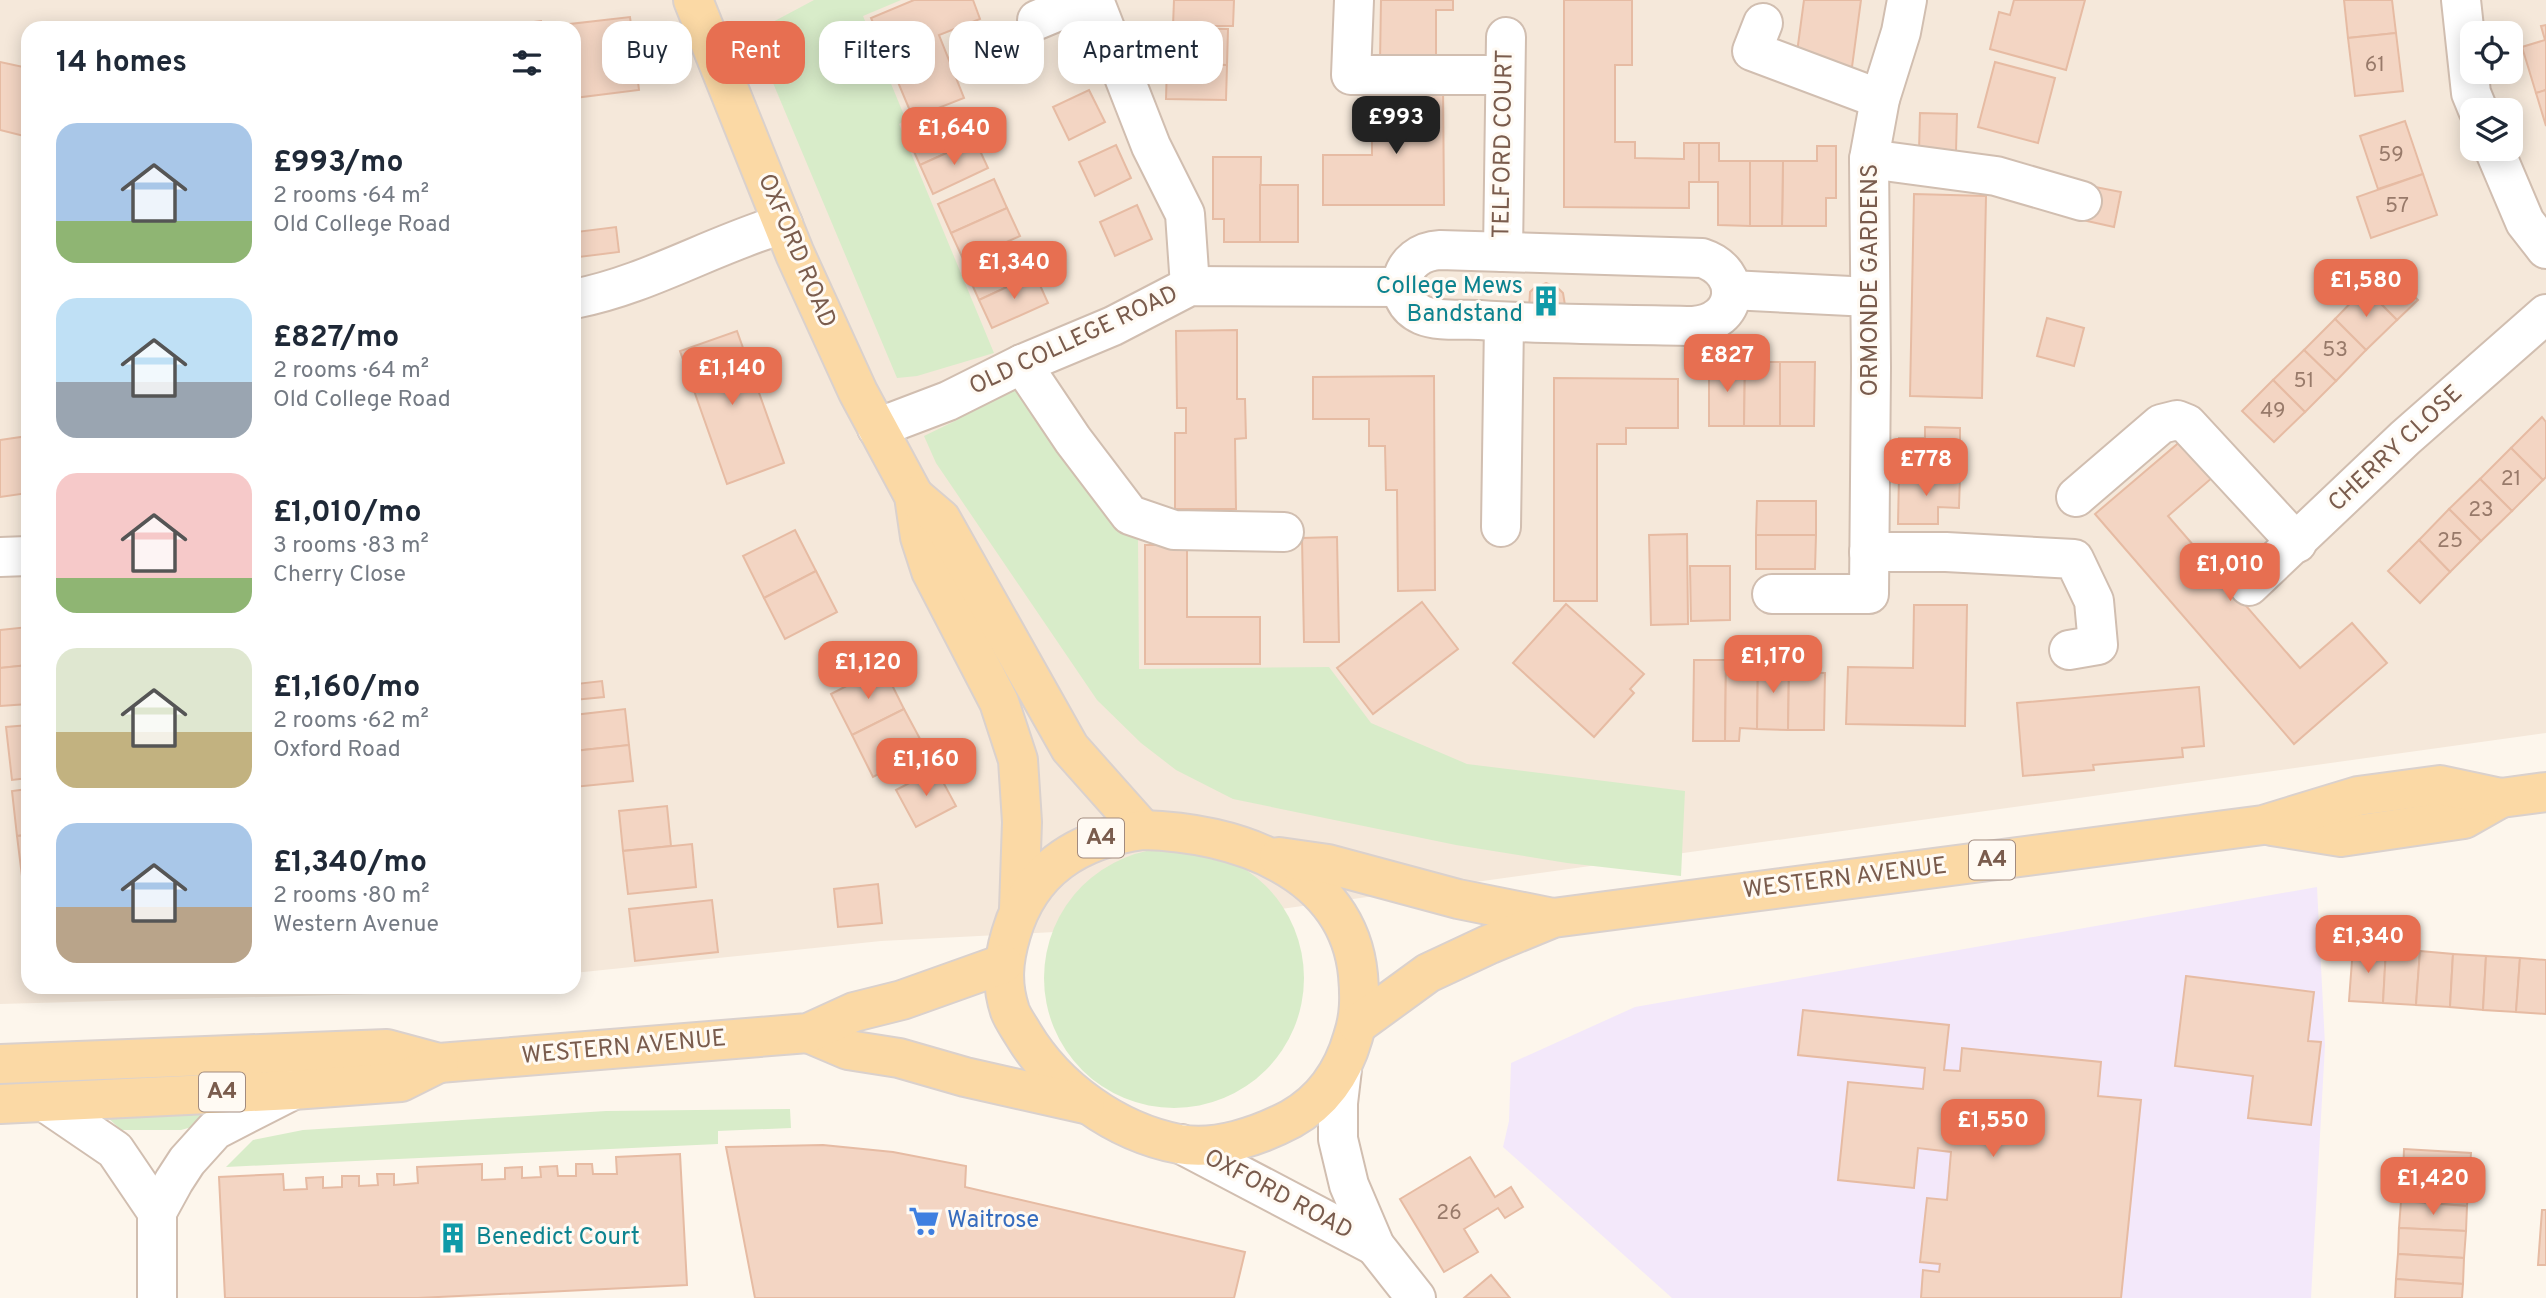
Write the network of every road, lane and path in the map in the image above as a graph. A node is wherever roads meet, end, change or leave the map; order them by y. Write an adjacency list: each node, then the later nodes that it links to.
1 (693, 0): 16 (main road, OXFORD ROAD)
2 (1086, 0): 7 (street)
3 (1094, 0): 19 (street)
4 (1354, 0): 10 (street)
5 (1907, 0): 12 (street, ORMONDE GARDENS)
6 (2461, 0): 11 (street)
7 (1037, 20)
8 (1763, 23): 12 (street)
9 (1506, 37): 10 (street, TELFORD COURT)
10 (1506, 75): 18 (street, TELFORD COURT)
11 (2473, 98)
12 (1880, 99): 13 (street, ORMONDE GARDENS)
13 (1869, 159): 15 (street); 22 (street, ORMONDE GARDENS)
14 (2499, 161): 17 (street)
15 (2082, 201)
16 (783, 224): 23 (street); 27 (main road, OXFORD ROAD)
17 (2546, 249)
18 (1503, 252): 20 (street); 21 (street)
19 (1190, 286): 20 (street, OLD COLLEGE ROAD); 26 (street, OLD COLLEGE ROAD)
20 (1403, 287): 25 (street)
21 (1731, 290): 22 (street); 25 (street)
22 (1870, 297): 33 (street, ORMONDE GARDENS)
23 (581, 298)
24 (2546, 314): 32 (street, CHERRY CLOSE)
25 (1504, 322): 30 (street)
26 (1023, 364): 27 (street, OLD COLLEGE ROAD); 31 (street)
27 (877, 428): 28 (main road, OXFORD ROAD)
28 (914, 496): 40 (main road, OXFORD ROAD); 42 (main road, OXFORD ROAD)
29 (2076, 497): 32 (street)
30 (1501, 527)
31 (1284, 532)
32 (2297, 543): 36 (street, CHERRY CLOSE)
33 (1868, 552): 37 (street, ORMONDE GARDENS); 38 (street)
34 (0, 556): 35 (street)
35 (21, 556)
36 (2249, 586)
37 (1772, 594)
38 (2070, 650)
39 (2546, 792): 43 (main road, WESTERN AVENUE / A4)
40 (1143, 830): 41 (main road, A4); 42 (main road, A4)
41 (1264, 855): 43 (main road, WESTERN AVENUE / A4); 45 (main road, A4)
42 (1019, 909): 44 (main road, A4)
43 (1553, 918): 45 (main road, WESTERN AVENUE / A4)
44 (1003, 964): 46 (main road, WESTERN AVENUE / A4); 53 (main road, A4)
45 (1358, 1024): 49 (main road, A4)
46 (808, 1033): 47 (main road, WESTERN AVENUE / A4); 53 (main road, WESTERN AVENUE / A4)
47 (439, 1063): 48 (main road, WESTERN AVENUE / A4); 50 (main road, WESTERN AVENUE / A4)
48 (0, 1064)
49 (1342, 1069): 54 (main road, A4); 56 (street, OXFORD ROAD)
50 (293, 1090): 51 (main road, WESTERN AVENUE / A4); 55 (street)
51 (46, 1103): 52 (main road, WESTERN AVENUE / A4); 55 (street)
52 (0, 1104)
53 (1087, 1105): 54 (main road, A4)
54 (1181, 1144): 56 (street, OXFORD ROAD)
55 (157, 1212): 57 (street)
56 (1375, 1246): 58 (street, OXFORD ROAD)
57 (157, 1298)
58 (1416, 1298)

